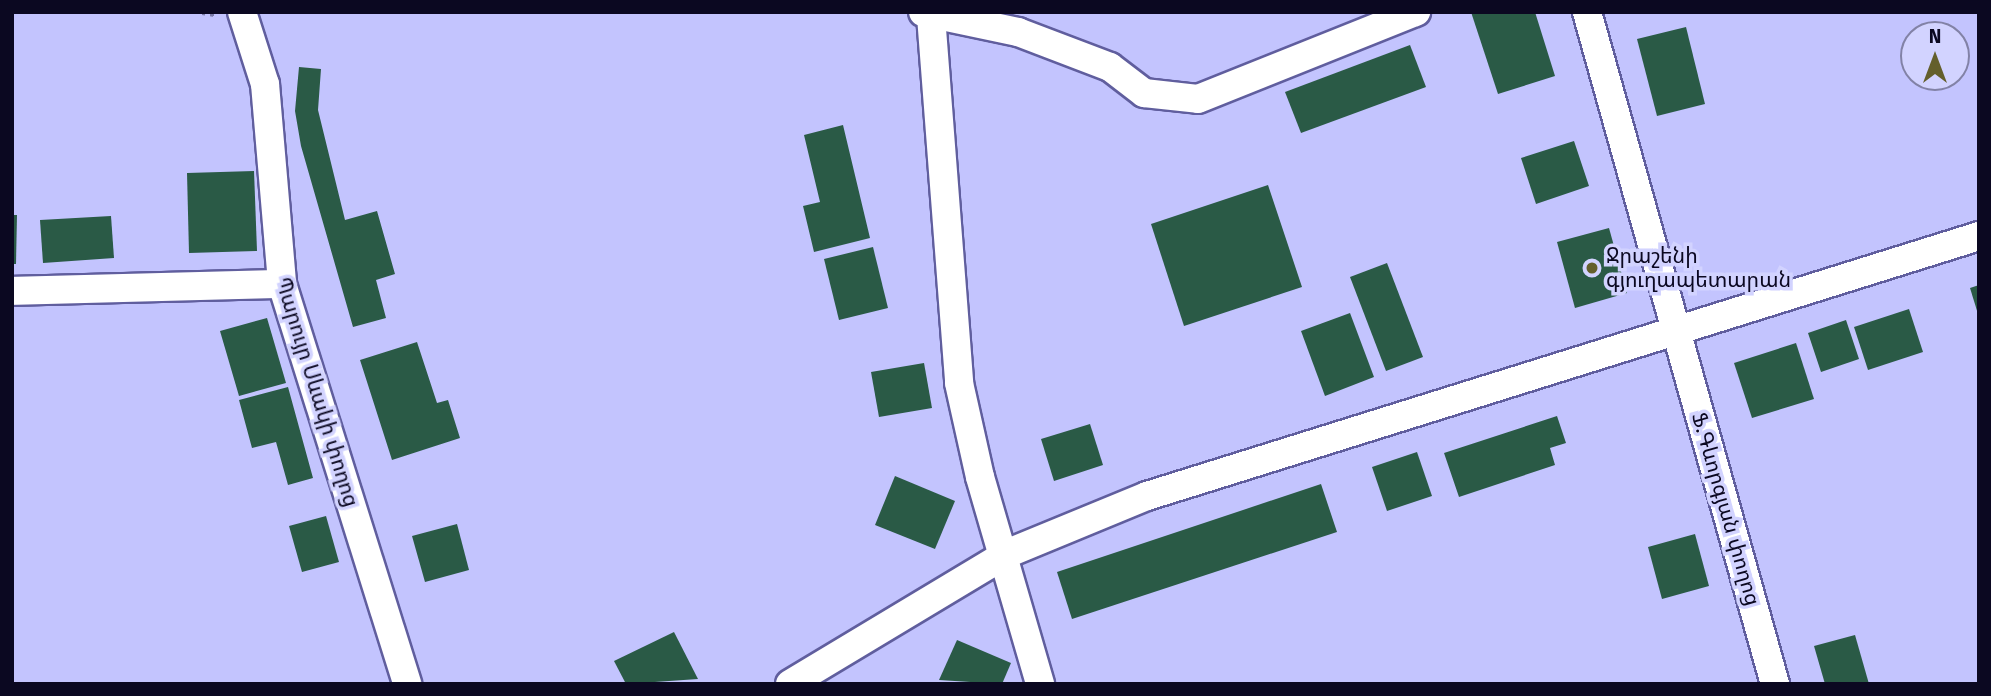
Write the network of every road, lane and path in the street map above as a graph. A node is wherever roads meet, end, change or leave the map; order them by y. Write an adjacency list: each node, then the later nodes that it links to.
1 (242, 12): 6 (street, Պարույր Սևակի փողոց)
2 (1416, 12): 4 (street)
3 (1587, 12): 8 (street, Ֆ.Գևորգյան փողոց)
4 (927, 14): 9 (street)
5 (1979, 236): 8 (street)
6 (282, 284): 7 (street); 10 (street, Պարույր Սևակի փողոց)
7 (12, 291)
8 (1676, 334): 9 (street); 13 (street, Ֆ.Գևորգյան փողոց)
9 (1006, 554): 11 (street); 12 (street)
10 (407, 684)
11 (790, 684)
12 (1041, 684)
13 (1775, 684)

